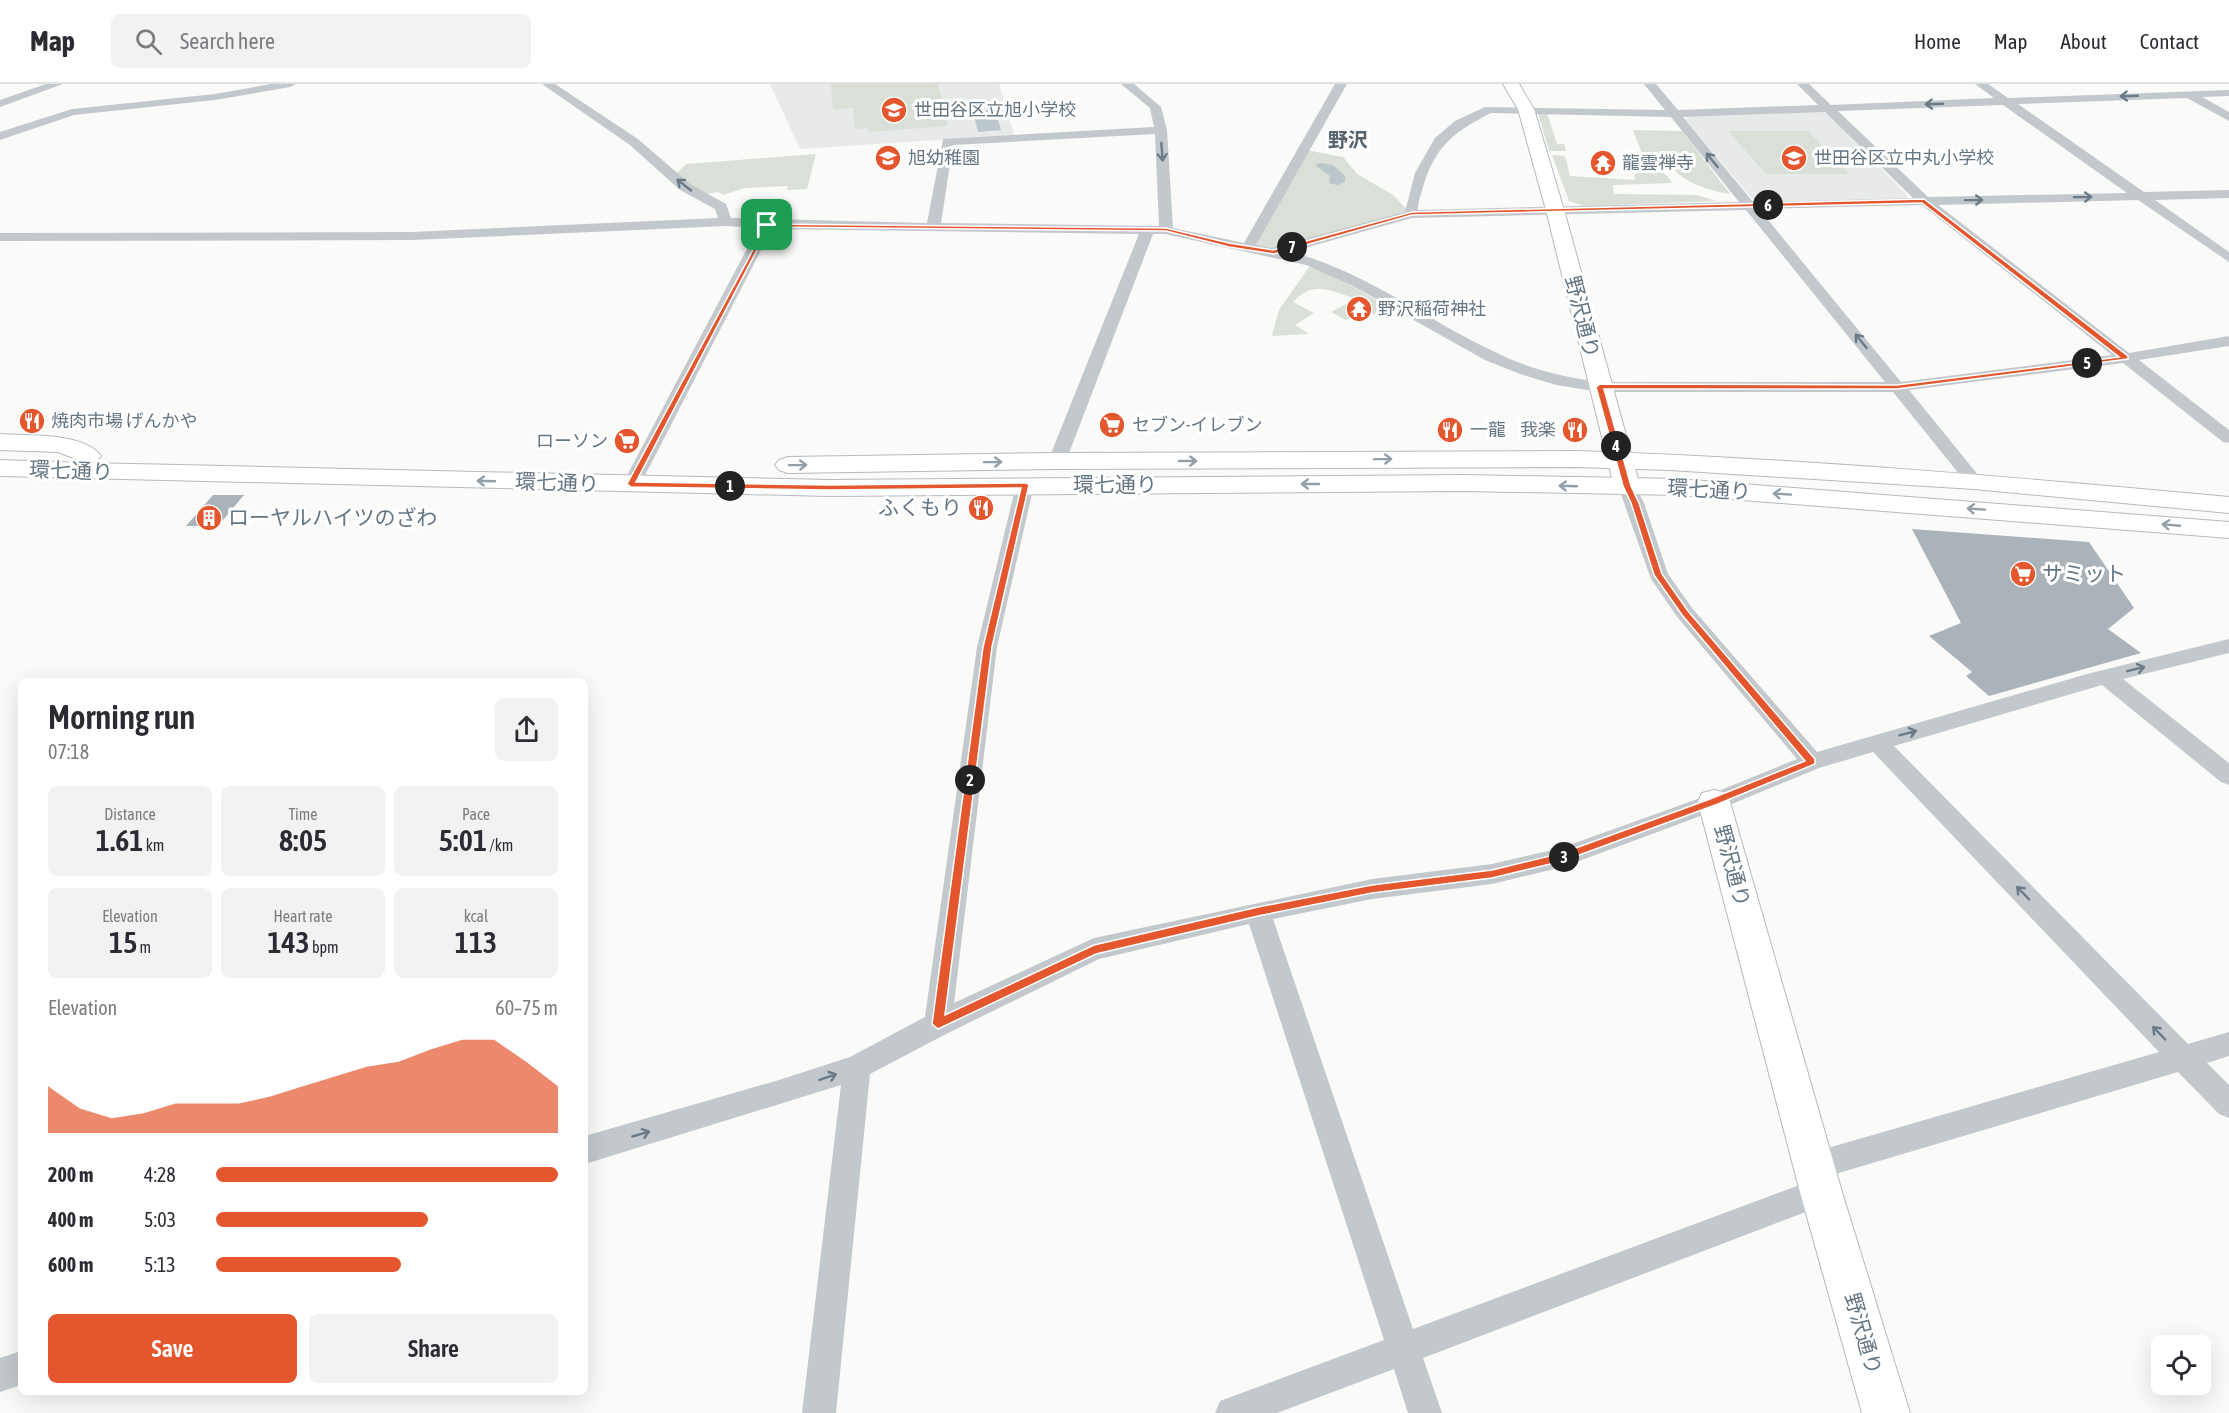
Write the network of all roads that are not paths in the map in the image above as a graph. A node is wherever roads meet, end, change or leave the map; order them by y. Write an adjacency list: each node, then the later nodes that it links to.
1 (57, 84): 16 (street)
2 (291, 84): 11 (street)
3 (550, 84): 30 (street, one-way to 3)
4 (1341, 84): 36 (street)
5 (1511, 84): 18 (street, 野沢通り)
6 (1650, 84): 20 (street)
7 (1803, 84): 17 (street)
8 (1981, 84): 15 (street)
9 (2171, 84): 13 (street)
10 (1127, 85): 22 (street)
11 (259, 87): 23 (street)
12 (2229, 93): 13 (street)
13 (2188, 94): 15 (street, one-way to 15); 21 (street)
14 (1742, 96): 19 (street)
15 (2006, 101): 17 (street, one-way to 17); 25 (street)
16 (0, 104)
17 (1827, 108): 19 (street); 26 (street)
18 (1526, 109): 20 (street); 28 (street, 野沢通り); 29 (street)
19 (1758, 110): 20 (street)
20 (1674, 114): 27 (street, one-way to 20)
21 (2229, 117)
22 (1161, 130): 32 (street); 34 (street, one-way to 34)
23 (0, 136)
24 (2229, 194): 25 (street)
25 (2142, 196): 26 (street, one-way to 25); 38 (street)
26 (1924, 201): 27 (street); 40 (street)
27 (1749, 205): 28 (street); 42 (street, one-way to 27)
28 (1555, 210): 29 (street); 41 (street, 野沢通り)
29 (1412, 213): 37 (street)
30 (726, 222): 31 (street); 35 (street)
31 (767, 225): 32 (street); 50 (street)
32 (933, 228): 33 (street)
33 (1148, 229): 34 (street); 47 (street)
34 (1166, 230): 36 (street)
35 (0, 237)
36 (1248, 248): 37 (street)
37 (1274, 252): 41 (street)
38 (2229, 258)
39 (2229, 341): 40 (street)
40 (2125, 358): 42 (street); 43 (street)
41 (1600, 387): 42 (street); 46 (street, 野沢通り)
42 (1897, 387): 52 (street)
43 (2229, 438)
44 (0, 442): 48 (main road)
45 (0, 453): 48 (main road, 環七通り)
46 (1620, 460): 47 (main road, 環七通り, one-way to 46); 52 (main road, 環七通り); 54 (street, 野沢通り)
47 (1057, 461): 50 (main road, 環七通り, one-way to 47)
48 (80, 463): 49 (main road, 環七通り); 50 (main road, 環七通り); 51 (main road)
49 (0, 468)
50 (637, 474): 53 (main road, 環七通り)
51 (0, 480)
52 (1974, 481): 55 (main road, 環七通り)
53 (1026, 485): 54 (main road, 環七通り, one-way to 53); 64 (street)
54 (1627, 486): 56 (main road, 環七通り, one-way to 54); 60 (street, 野沢通り)
55 (2229, 505)
56 (2229, 530)
57 (2229, 646): 58 (street, one-way to 57)
58 (2105, 676): 59 (street, one-way to 58); 61 (street)
59 (1877, 742): 60 (street); 66 (street, one-way to 59)
60 (1812, 762): 62 (street, 野沢通り)
61 (2229, 776)
62 (1714, 802): 63 (street); 70 (street, 野沢通り)
63 (1258, 912): 64 (street); 71 (street)
64 (938, 1024): 67 (street)
65 (2229, 1044): 66 (street)
66 (2183, 1058): 68 (street); 70 (street)
67 (857, 1067): 69 (street, one-way to 67); 74 (street)
68 (2229, 1105)
69 (588, 1149)
70 (1817, 1179): 71 (street); 77 (street, 野沢通り)
71 (1404, 1349): 75 (street); 76 (street)
72 (18, 1369): 73 (street)
73 (0, 1375)
74 (819, 1413)
75 (1232, 1413)
76 (1425, 1413)
77 (1886, 1413)

